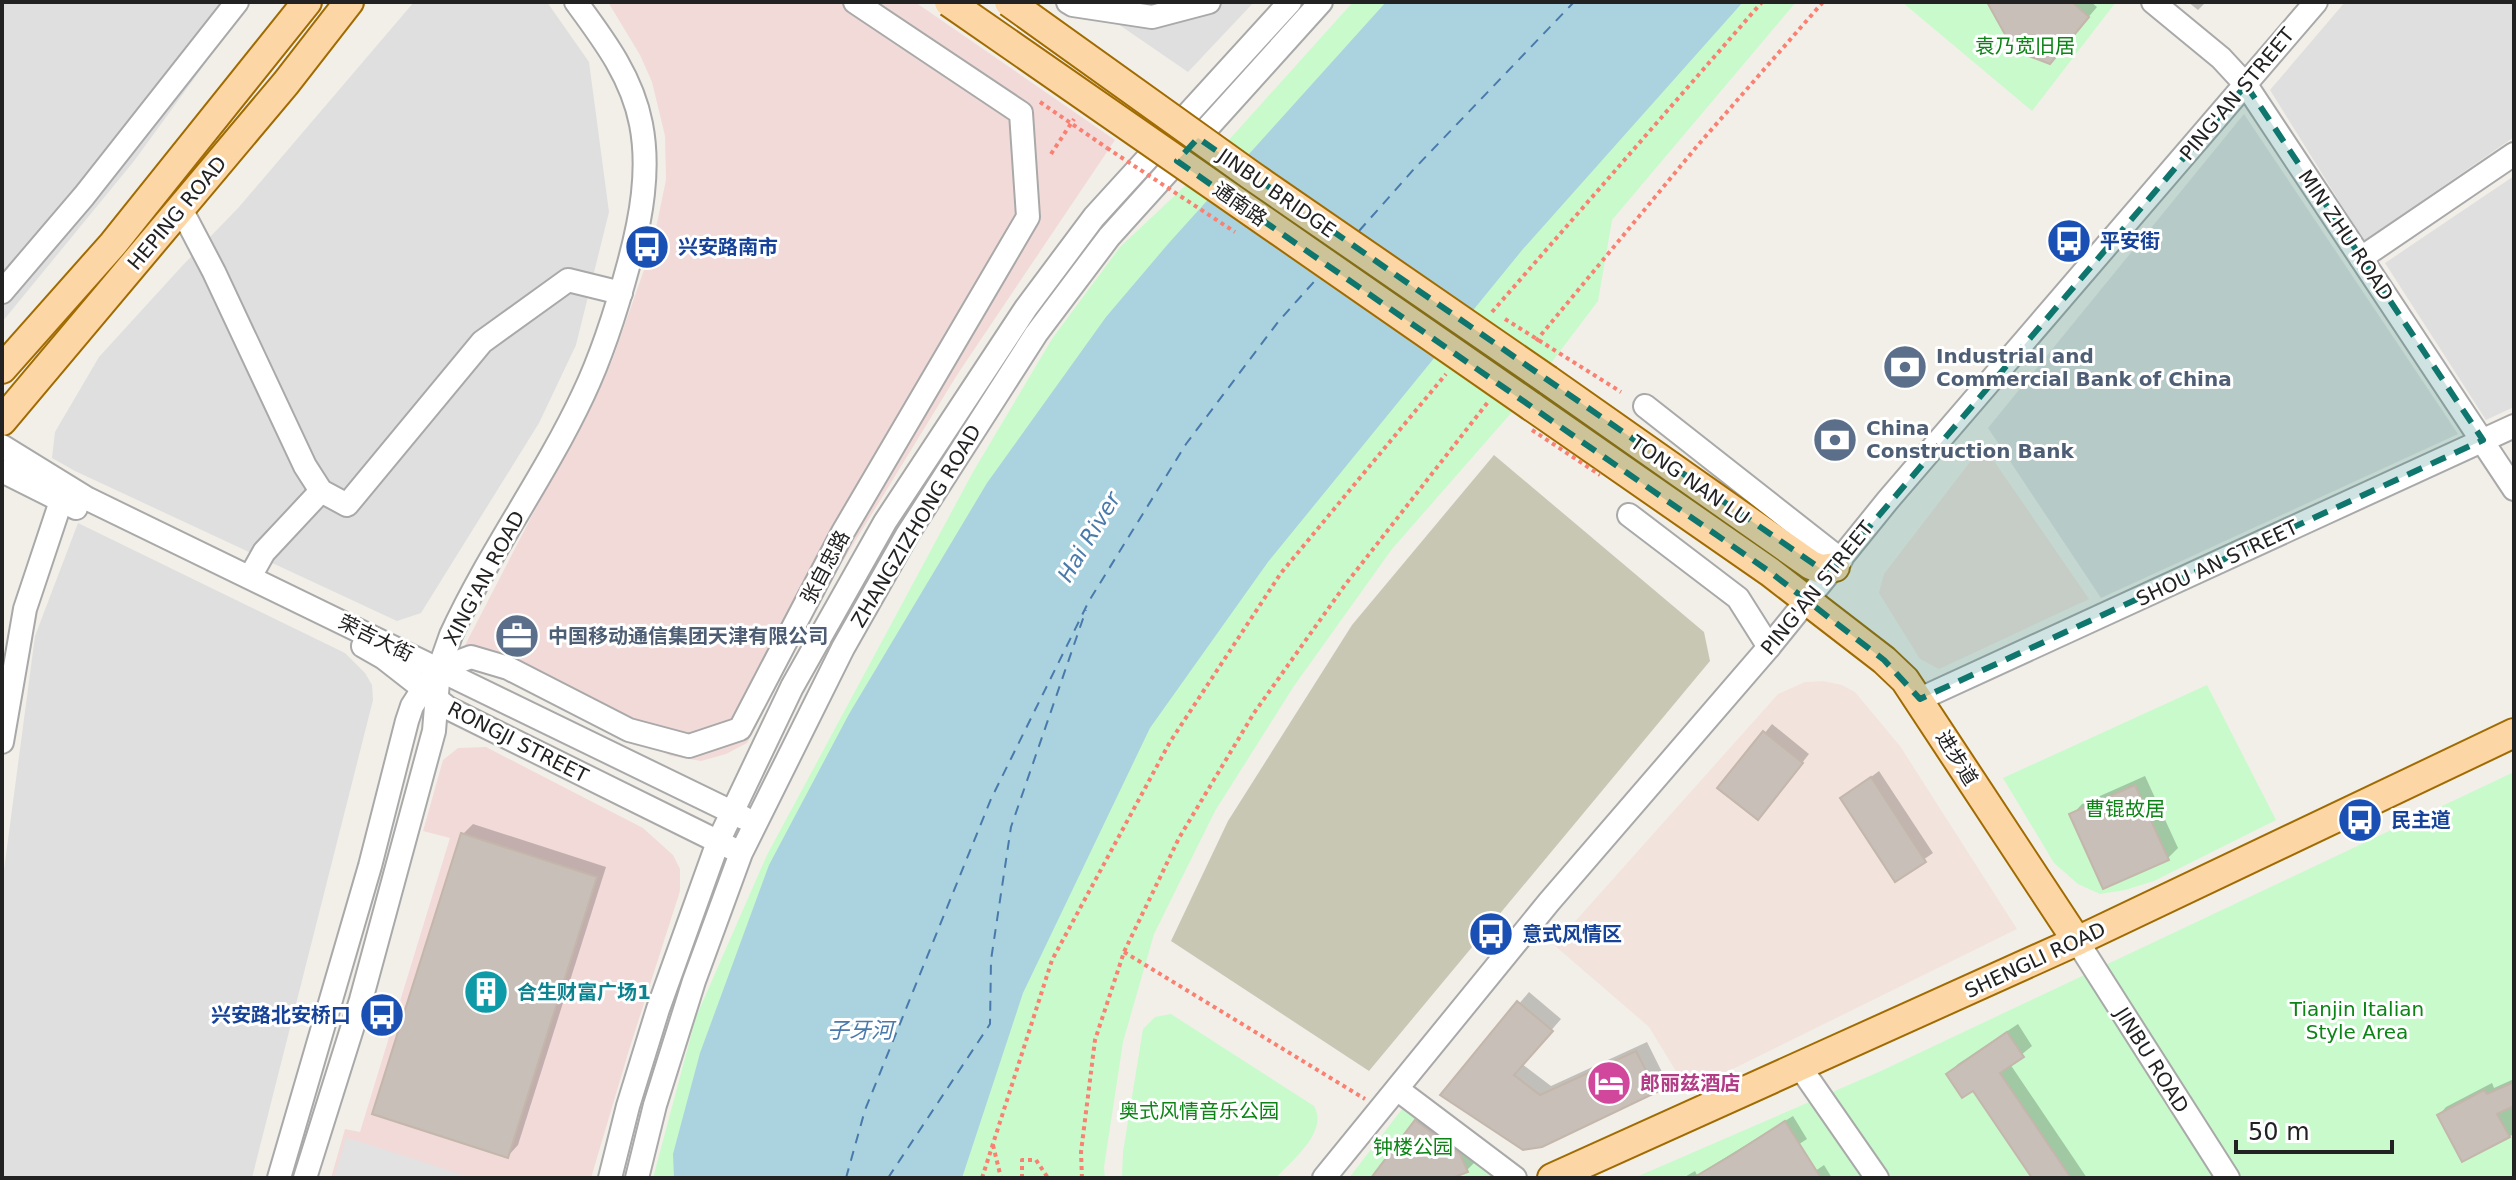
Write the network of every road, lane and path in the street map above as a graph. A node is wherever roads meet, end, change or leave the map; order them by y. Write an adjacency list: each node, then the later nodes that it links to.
1 (237, 2): 22 (street)
2 (307, 2): 27 (main road, HEPING ROAD)
3 (349, 2): 20 (main road, HEPING ROAD)
4 (576, 2): 23 (street, XING'AN ROAD)
5 (855, 2): 17 (street)
6 (949, 2): 30 (main road, 通南路, bridge)
7 (1009, 2): 28 (main road, JINBU BRIDGE, bridge)
8 (1068, 2): 9 (street)
9 (1209, 2)
10 (1290, 2): 50 (street, ZHANGZIZHONG ROAD)
11 (1321, 2): 51 (street, ZHANGZIZHONG ROAD)
12 (1762, 2): 24 (path)
13 (1823, 2): 25 (path)
14 (2153, 2): 16 (street, MIN ZHU ROAD)
15 (2316, 2): 16 (street, PING'AN STREET)
16 (2246, 85): 21 (street, MIN ZHU ROAD); 41 (street, PING'AN STREET)
17 (1021, 113): 18 (path); 45 (street, 张自忠路)
18 (1107, 148)
19 (2514, 154): 21 (street)
20 (181, 209): 32 (main road, HEPING ROAD); 38 (street)
21 (2361, 258): 34 (street, MIN ZHU ROAD)
22 (2, 292)
23 (621, 293): 38 (street); 45 (street, XING'AN ROAD)
24 (1489, 316)
25 (1529, 350)
26 (1451, 367): 59 (path)
27 (2, 369)
28 (1548, 380): 41 (main road, TONG NAN LU)
29 (1490, 400): 55 (path)
30 (1531, 406): 43 (main road, TONG NAN LU)
31 (1645, 406): 41 (street)
32 (2, 421)
33 (2514, 426): 34 (street, SHOU AN STREET)
34 (2483, 440): 37 (street, MIN ZHU ROAD); 47 (street, SHOU AN STREET)
35 (2, 446): 42 (street, 荣吉大街)
36 (2, 471): 39 (street, RONGJI STREET)
37 (2514, 489)
38 (321, 491): 42 (street)
39 (61, 501): 46 (street, RONGJI STREET); 49 (street)
40 (1629, 515): 44 (street)
41 (1838, 564): 43 (street, PING'AN STREET)
42 (250, 577): 45 (street, 荣吉大街)
43 (1808, 601): 44 (street, PING'AN STREET); 47 (main road, 进步道)
44 (1769, 647): 57 (street, PING'AN STREET)
45 (439, 669): 46 (street, XING'AN ROAD); 50 (street, 荣吉大街)
46 (430, 694): 52 (street, RONGJI STREET); 60 (street); 61 (street)
47 (1920, 699): 54 (main road, 进步道)
48 (2514, 733): 54 (main road, SHENGLI ROAD)
49 (2, 742)
50 (731, 812): 51 (street, 荣吉大街); 52 (street, ZHANGZIZHONG ROAD)
51 (754, 823): 53 (street, ZHANGZIZHONG ROAD)
52 (718, 842): 53 (street, RONGJI STREET); 62 (street, ZHANGZIZHONG ROAD)
53 (741, 853): 63 (street, ZHANGZIZHONG ROAD)
54 (2077, 941): 56 (main road, SHENGLI ROAD); 73 (street, JINBU ROAD)
55 (1124, 952): 58 (path); 68 (path)
56 (1800, 1067): 71 (main road, SHENGLI ROAD); 72 (street)
57 (1397, 1089): 58 (street, PING'AN STREET); 70 (street)
58 (1381, 1109): 69 (street, PING'AN STREET)
59 (992, 1142): 64 (path); 65 (path)
60 (279, 1178)
61 (305, 1178)
62 (610, 1178)
63 (637, 1178)
64 (982, 1178)
65 (1001, 1178)
66 (1022, 1178): 67 (path)
67 (1048, 1178)
68 (1082, 1178)
69 (1324, 1178)
70 (1515, 1178)
71 (1552, 1178)
72 (1877, 1178)
73 (2228, 1178)

